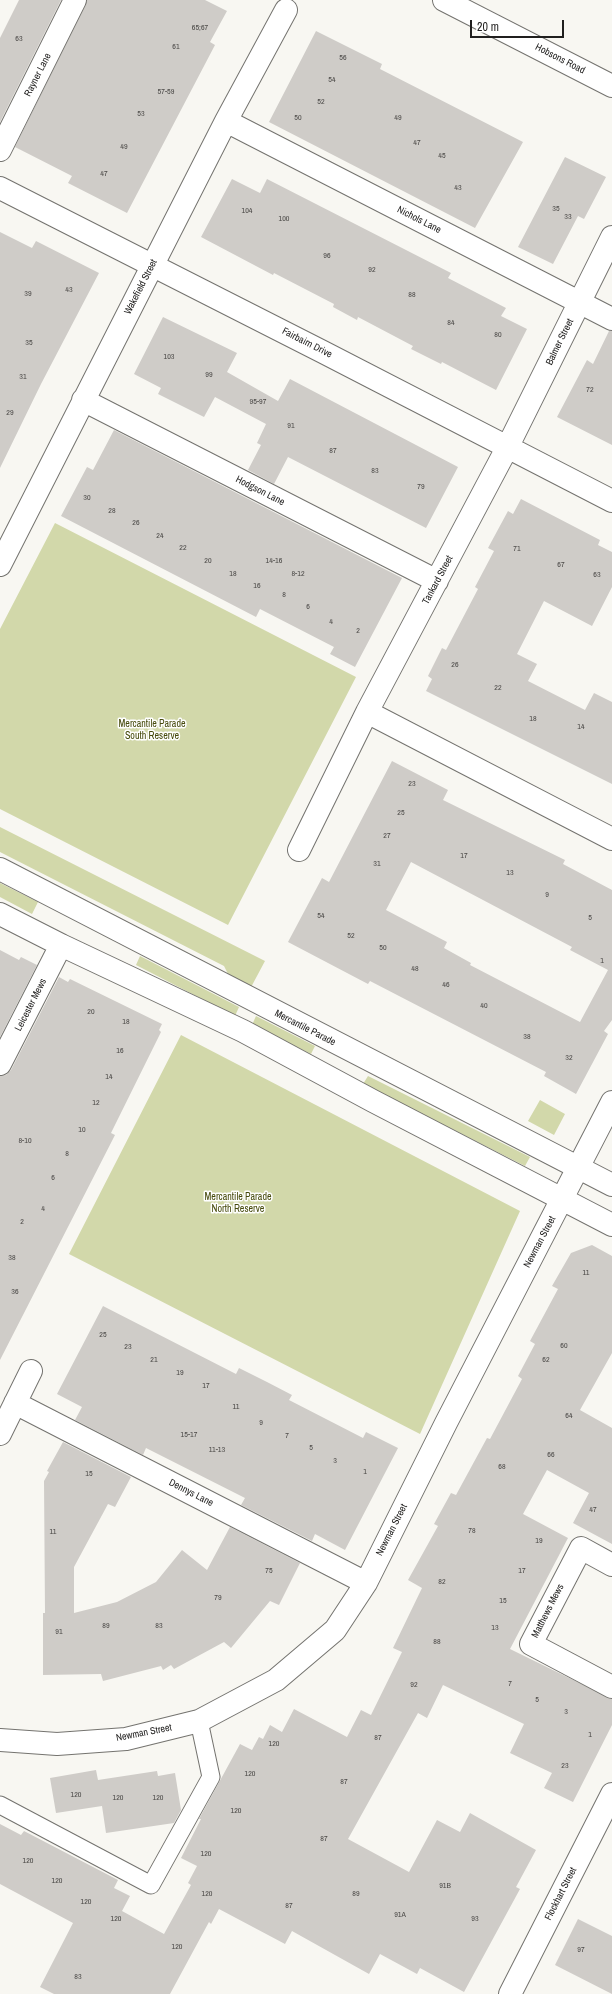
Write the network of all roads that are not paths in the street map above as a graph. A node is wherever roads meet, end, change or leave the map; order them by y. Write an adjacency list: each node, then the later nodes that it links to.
1 (75, 0): 6 (street, Rayner Lane)
2 (444, 0): 4 (street, Hobsons Road)
3 (286, 10): 5 (street, Wakefield Street)
4 (612, 86)
5 (226, 121): 9 (street, Wakefield Street); 10 (street, Nichols Lane)
6 (0, 150)
7 (0, 188): 9 (street, Fairbairn Drive)
8 (612, 237): 10 (street, Balmer Street)
9 (152, 265): 12 (street, Wakefield Street); 13 (street, Fairbairn Drive)
10 (580, 303): 11 (street, Nichols Lane); 13 (street, Balmer Street)
11 (612, 319)
12 (83, 400): 15 (street, Wakefield Street); 16 (street, Hodgson Lane)
13 (507, 448): 14 (street, Fairbairn Drive); 16 (street, Tankard Street)
14 (612, 501)
15 (0, 565)
16 (437, 581): 17 (street, Tankard Street)
17 (367, 712): 18 (street); 19 (street, Tankard Street)
18 (612, 839)
19 (299, 850)
20 (0, 869): 25 (street, Mercantile Parade)
21 (0, 914): 22 (street)
22 (61, 945): 23 (street, Leicester Mews); 27 (street)
23 (0, 1064)
24 (612, 1102): 25 (street, Newman Street)
25 (579, 1168): 26 (street, Mercantile Parade); 27 (street, Newman Street)
26 (612, 1185)
27 (562, 1200): 28 (street); 33 (street, Newman Street)
28 (612, 1225)
29 (31, 1371): 30 (street)
30 (15, 1403): 31 (street); 33 (street, Dennys Lane)
31 (0, 1434)
32 (612, 1564): 34 (street, Matthews Mews)
33 (366, 1583): 35 (street, Newman Street)
34 (612, 1687)
35 (199, 1721): 36 (street, Newman Street); 38 (lane)
36 (0, 1740)
37 (612, 1794): 39 (street, Flockhart Street)
38 (0, 1804)
39 (510, 1994)

